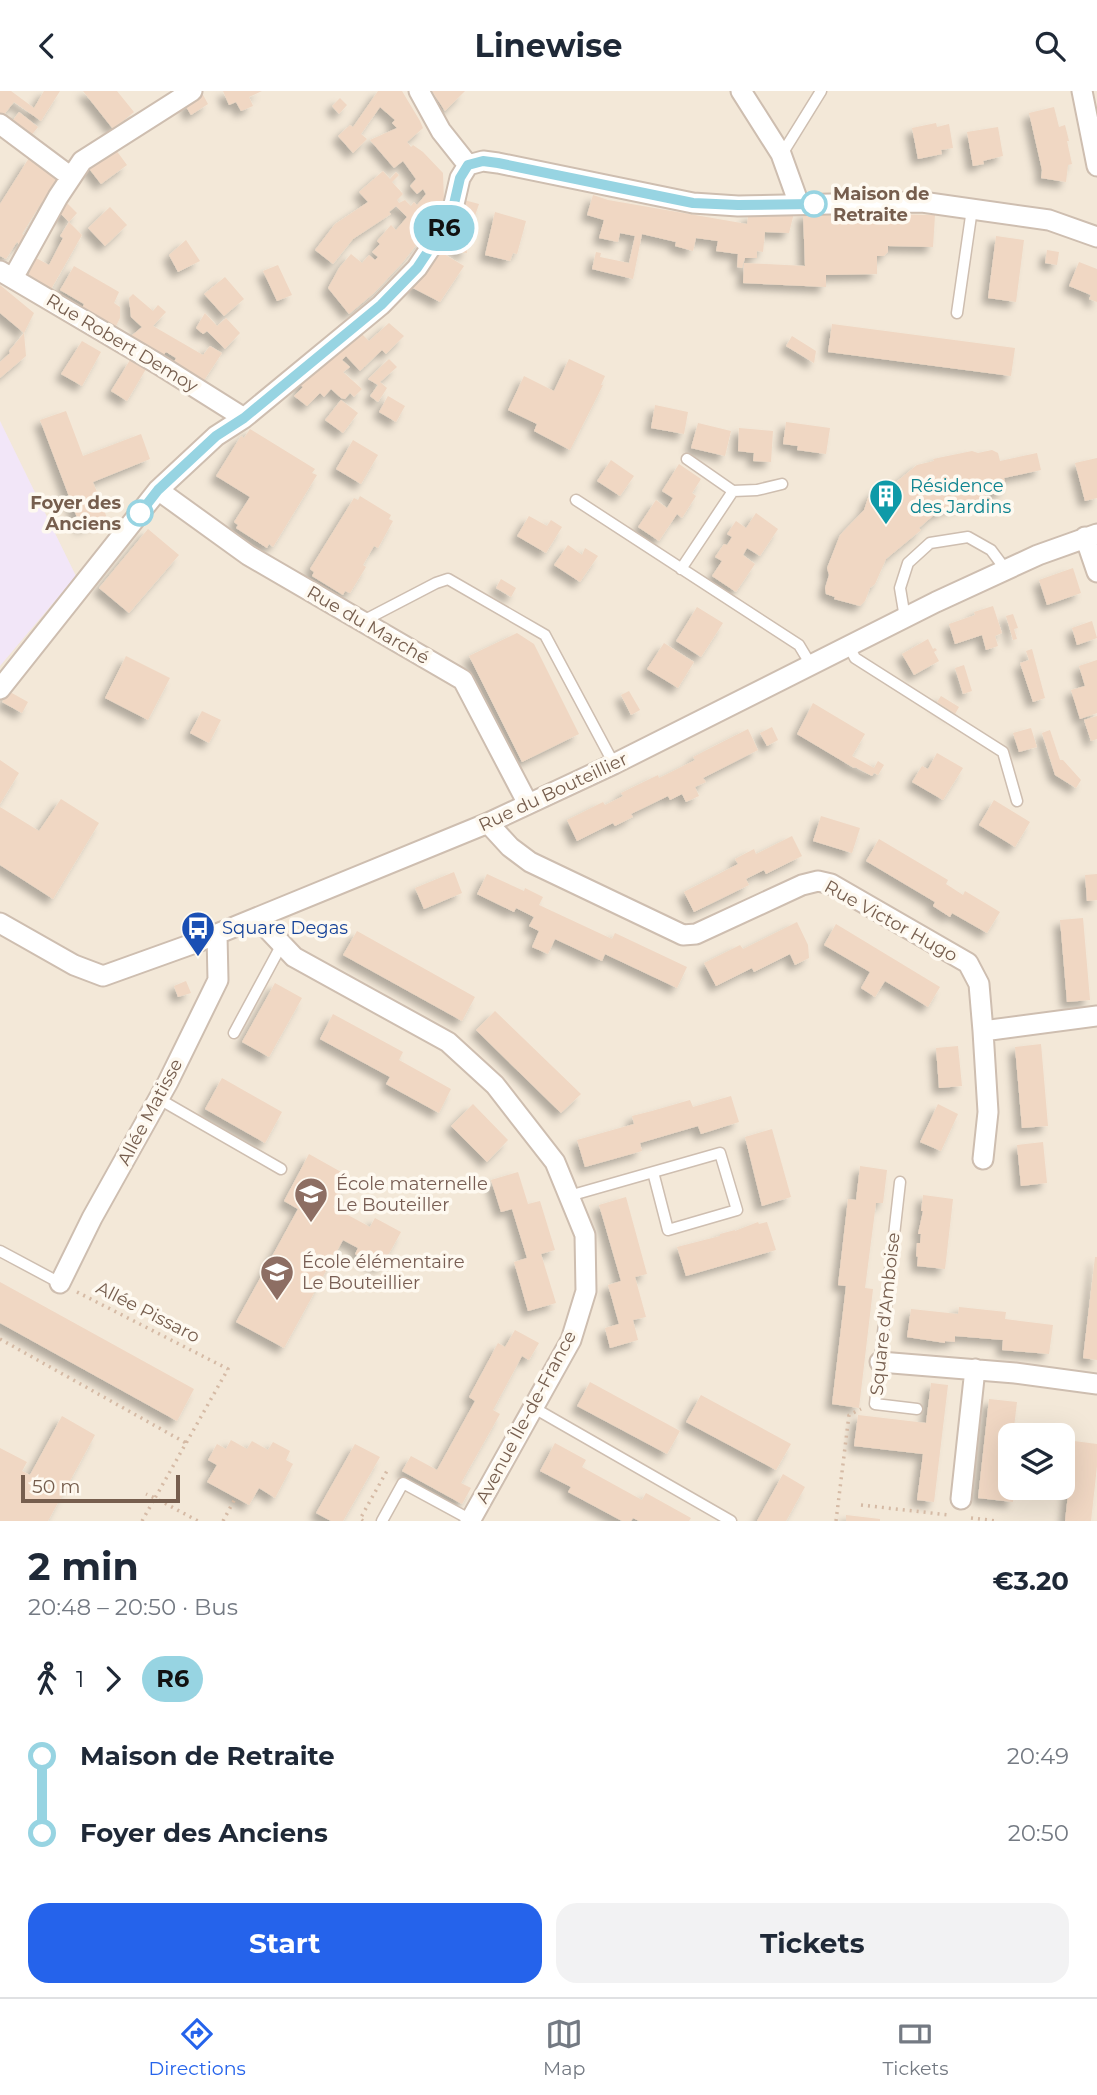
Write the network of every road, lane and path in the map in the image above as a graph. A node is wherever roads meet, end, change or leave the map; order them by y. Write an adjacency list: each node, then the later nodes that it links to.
1 (192, 91): 10 (street)
2 (419, 91): 8 (street)
3 (741, 91): 7 (street)
4 (821, 91): 7 (lane)
5 (1083, 91): 9 (street)
6 (0, 124): 10 (street)
7 (781, 155): 11 (street)
8 (468, 165): 11 (street); 16 (street)
9 (1097, 166)
10 (71, 177): 14 (street)
11 (799, 204): 12 (street)
12 (972, 209): 13 (street); 15 (lane)
13 (1097, 237)
14 (7, 274): 16 (street, Rue Robert Demoy)
15 (957, 313)
16 (244, 418): 19 (street)
17 (687, 459): 20 (lane)
18 (782, 484): 20 (lane)
19 (158, 490): 27 (street, Rue du Marché); 30 (street)
20 (733, 491): 23 (lane)
21 (576, 500): 23 (lane)
22 (1091, 536): 24 (street, Rue du Bouteillier); 25 (street)
23 (681, 569): 29 (lane)
24 (1006, 570): 26 (street, Rue du Bouteillier); 26 (lane)
25 (1097, 572)
26 (905, 618): 28 (street, Rue du Bouteillier)
27 (362, 622): 31 (lane); 33 (street, Rue du Marché)
28 (849, 646): 29 (street, Rue du Bouteillier); 32 (lane)
29 (811, 665): 31 (street, Rue du Bouteillier)
30 (0, 689)
31 (614, 764): 33 (street, Rue du Bouteillier)
32 (1017, 801)
33 (528, 804): 34 (street, Rue du Bouteillier)
34 (488, 823): 35 (street, Rue du Bouteillier); 40 (street, Rue Victor Hugo)
35 (258, 919): 37 (street, Rue du Bouteillier); 38 (street, Avenue Île-de-France)
36 (0, 923): 37 (street, Rue du Bouteillier)
37 (217, 936): 42 (street, Allée Matisse)
38 (282, 944): 41 (lane); 47 (street, Avenue Île-de-France)
39 (1097, 1017): 40 (street)
40 (983, 1031): 43 (street, Rue Victor Hugo)
41 (234, 1033)
42 (159, 1099): 44 (lane); 49 (street, Allée Matisse)
43 (983, 1159)
44 (281, 1169)
45 (653, 1172): 45 (lane); 47 (lane)
46 (900, 1182): 51 (lane, Square d'Amboise)
47 (569, 1196): 55 (street, Avenue Île-de-France)
48 (0, 1251): 49 (lane)
49 (60, 1283): 57 (path, Allée Pissaro)
50 (0, 1339): 57 (path)
51 (880, 1362): 52 (street); 54 (lane, Square d'Amboise)
52 (975, 1369): 53 (street); 62 (street)
53 (1097, 1384)
54 (875, 1403): 56 (lane, Square d'Amboise); 71 (path)
55 (534, 1408): 69 (street, Avenue Île-de-France); 70 (lane)
56 (917, 1409)
57 (186, 1443): 61 (path)
58 (388, 1469): 67 (path)
59 (146, 1494): 61 (path)
60 (236, 1497): 66 (path)
61 (155, 1498): 64 (path); 65 (path)
62 (961, 1499)
63 (861, 1505): 72 (path)
64 (142, 1521)
65 (198, 1521)
66 (223, 1521)
67 (363, 1521)
68 (382, 1521): 69 (lane)
69 (471, 1521)
70 (732, 1521)
71 (836, 1521)
72 (997, 1521)

